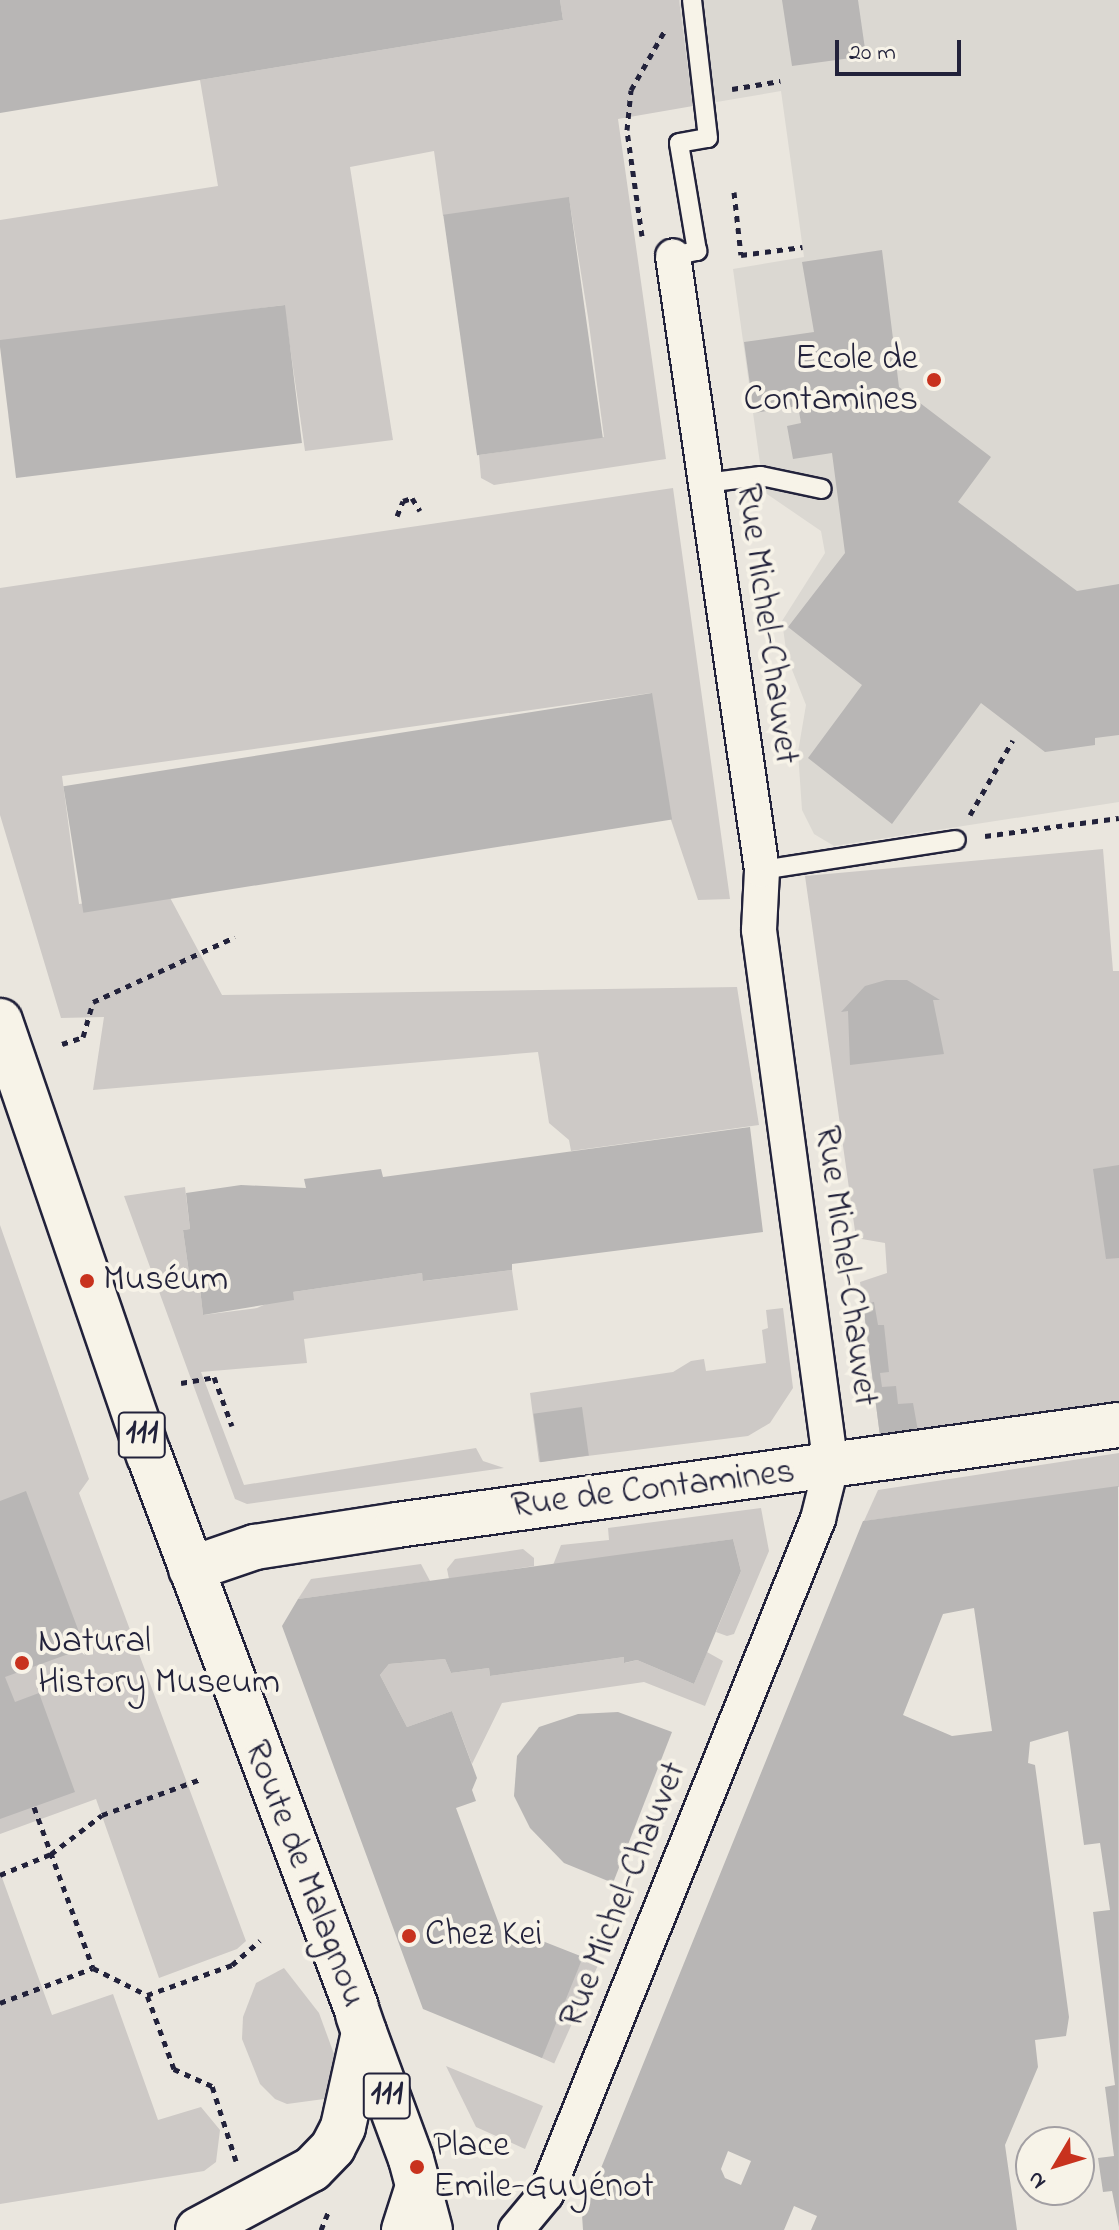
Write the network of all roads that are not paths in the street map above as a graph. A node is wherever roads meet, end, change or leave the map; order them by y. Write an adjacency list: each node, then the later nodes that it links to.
1 (692, 0): 2 (lane)
2 (673, 256): 3 (street, Rue Michel-Chauvet)
3 (706, 483): 4 (lane); 6 (street, Rue Michel-Chauvet)
4 (822, 489)
5 (956, 840): 6 (lane)
6 (762, 870): 9 (street, Rue Michel-Chauvet)
7 (0, 1021): 10 (main road, Route de Malagnou / 111)
8 (1119, 1425): 9 (main road, Rue de Contamines)
9 (831, 1467): 10 (main road, Rue de Contamines); 16 (street, Rue Michel-Chauvet)
10 (191, 1569): 11 (main road, Route de Malagnou / 111)
11 (360, 2020): 12 (main road, Route de Malagnou / 111); 13 (main road)
12 (418, 2183): 14 (street); 15 (main road, Route de Malagnou / 111)
13 (198, 2230)
14 (403, 2230)
15 (430, 2230)
16 (516, 2230)

